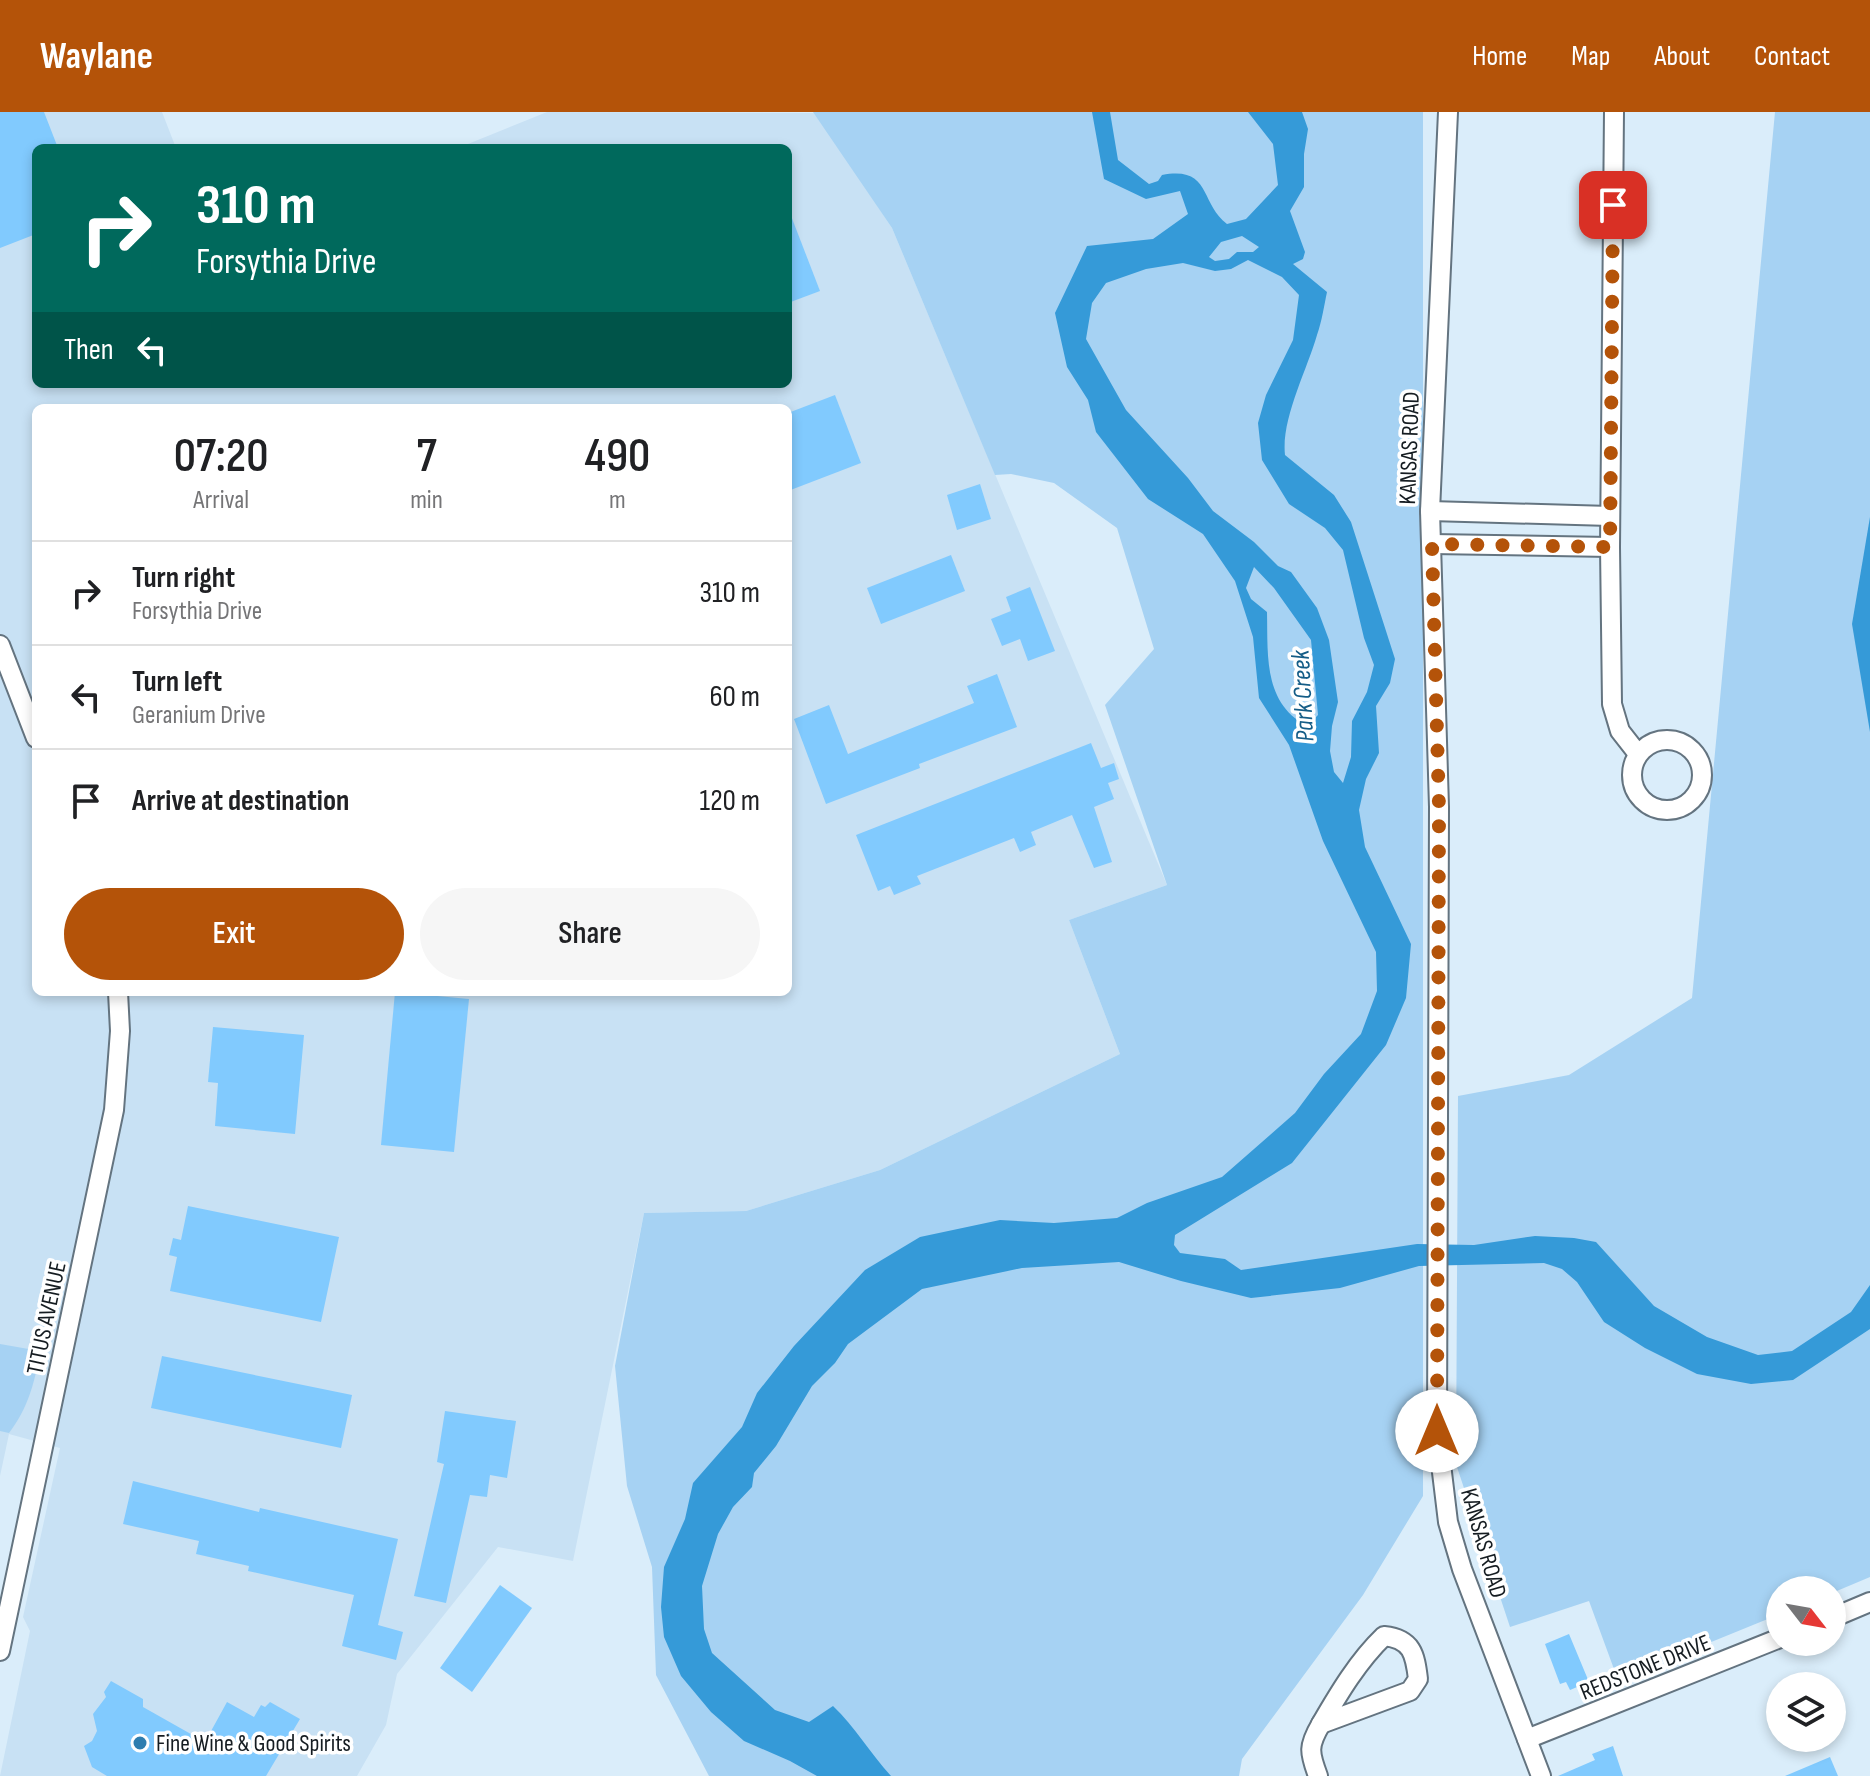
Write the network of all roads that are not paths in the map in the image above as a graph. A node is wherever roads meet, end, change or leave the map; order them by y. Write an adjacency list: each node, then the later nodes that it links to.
1 (1448, 112): 3 (street, KANSAS ROAD)
2 (1614, 112): 4 (street)
3 (1430, 511): 4 (street); 5 (street, KANSAS ROAD)
4 (1610, 516): 6 (street)
5 (1432, 544): 6 (street); 16 (street, KANSAS ROAD)
6 (1610, 547): 9 (street)
7 (0, 645): 8 (street)
8 (32, 728)
9 (1638, 754)
10 (118, 996): 14 (street, TITUS AVENUE)
11 (1870, 1602): 12 (street)
12 (1846, 1612)
13 (1766, 1644): 16 (street, REDSTONE DRIVE)
14 (0, 1651)
15 (1321, 1724): 15 (street); 17 (street)
16 (1527, 1739): 18 (street, KANSAS ROAD)
17 (1318, 1776)
18 (1541, 1776)

